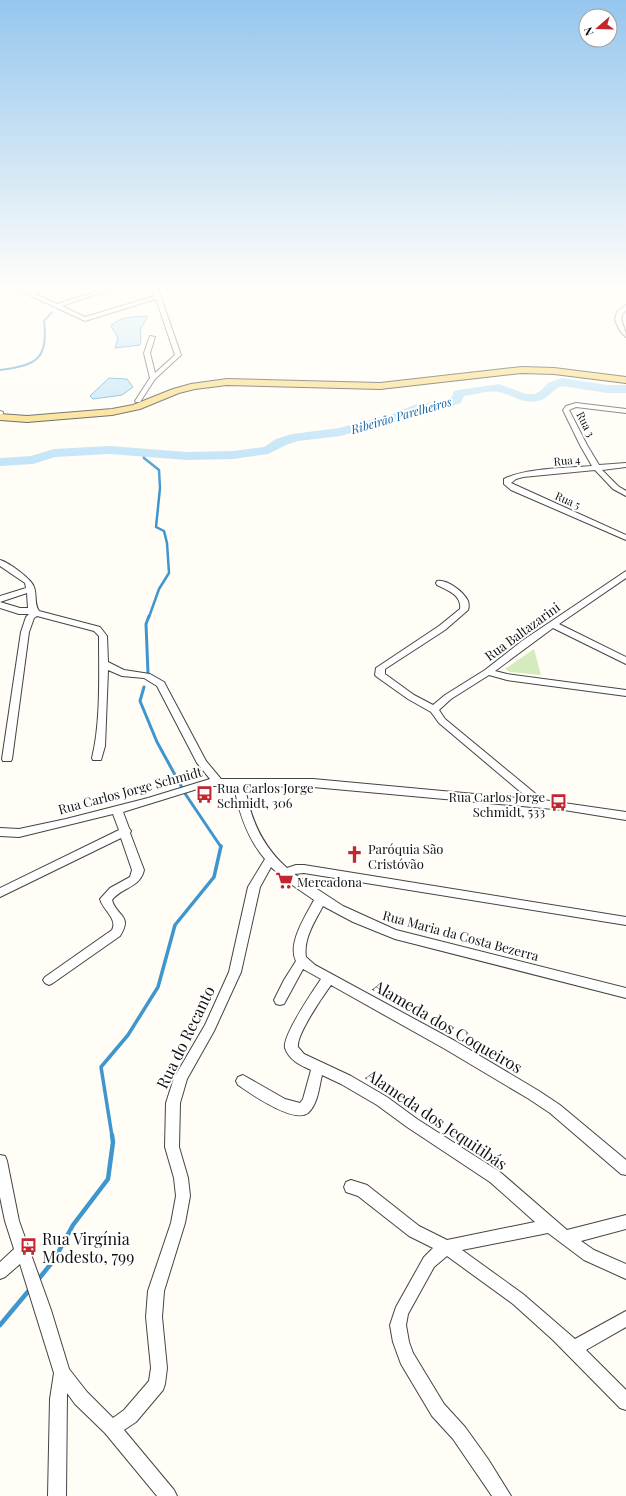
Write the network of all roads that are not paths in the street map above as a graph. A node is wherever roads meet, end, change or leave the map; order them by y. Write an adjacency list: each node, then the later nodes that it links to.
1 (148, 356): 4 (street)
2 (177, 356): 4 (street)
3 (626, 376): 6 (main road)
4 (153, 378): 6 (street)
5 (626, 380): 8 (main road)
6 (138, 401): 8 (main road)
7 (626, 411): 10 (street, Rua 3)
8 (0, 414)
9 (626, 465): 10 (street, Rua 4)
10 (598, 468): 11 (street, Rua 4); 12 (street, Rua 3)
11 (510, 478): 13 (street, Rua 5)
12 (626, 494)
13 (626, 538)
14 (0, 562): 17 (street)
15 (626, 574): 21 (street, Rua Baltazarini)
16 (440, 583): 28 (street)
17 (31, 589): 18 (street); 20 (street)
18 (0, 599)
19 (0, 605): 20 (street)
20 (35, 612): 23 (street); 30 (street)
21 (553, 624): 22 (street); 24 (street, Rua Baltazarini)
22 (626, 662)
23 (105, 664): 25 (street); 26 (street)
24 (488, 672): 27 (street); 28 (street, Rua Baltazarini)
25 (122, 673): 26 (street); 31 (street)
26 (104, 680): 29 (street)
27 (626, 694)
28 (434, 710): 33 (street)
29 (97, 758)
30 (7, 759)
31 (218, 782): 32 (street, Rua Carlos Jorge Schmidt); 34 (street, Rua Carlos Jorge Schmidt)
32 (239, 782): 33 (street, Rua Carlos Jorge Schmidt); 38 (street, Rua Maria da Costa Bezerra)
33 (539, 803): 35 (street, Rua Carlos Jorge Schmidt)
34 (117, 810): 36 (street); 37 (street, Rua Carlos Jorge Schmidt)
35 (626, 816)
36 (126, 831): 40 (street); 45 (street)
37 (0, 832)
38 (270, 860): 39 (street, Rua Maria da Costa Bezerra); 64 (street, Rua do Recanto)
39 (285, 873): 41 (street, Rua Maria da Costa Bezerra); 42 (street)
40 (0, 893)
41 (321, 899): 43 (street); 46 (street, Rua Maria da Costa Bezerra)
42 (626, 921)
43 (302, 961): 44 (street, Alameda dos Coqueiros); 47 (street)
44 (329, 978): 48 (street, Alameda dos Jequitibás); 51 (street, Alameda dos Coqueiros)
45 (49, 980)
46 (626, 993)
47 (280, 1000)
48 (318, 1066): 49 (street); 54 (street, Alameda dos Jequitibás)
49 (243, 1081)
50 (0, 1161): 57 (street)
51 (626, 1169)
52 (351, 1187): 56 (street)
53 (626, 1222): 55 (street)
54 (549, 1226): 55 (street, Alameda dos Jequitibás); 56 (street)
55 (565, 1238): 59 (street, Alameda dos Jequitibás)
56 (446, 1247): 61 (street); 67 (street)
57 (22, 1252): 58 (street); 62 (street)
58 (0, 1272)
59 (626, 1272)
60 (626, 1319): 61 (street)
61 (573, 1348): 63 (street)
62 (62, 1373): 64 (street); 65 (street)
63 (626, 1402)
64 (111, 1427): 66 (street)
65 (57, 1496)
66 (168, 1496)
67 (502, 1496)

